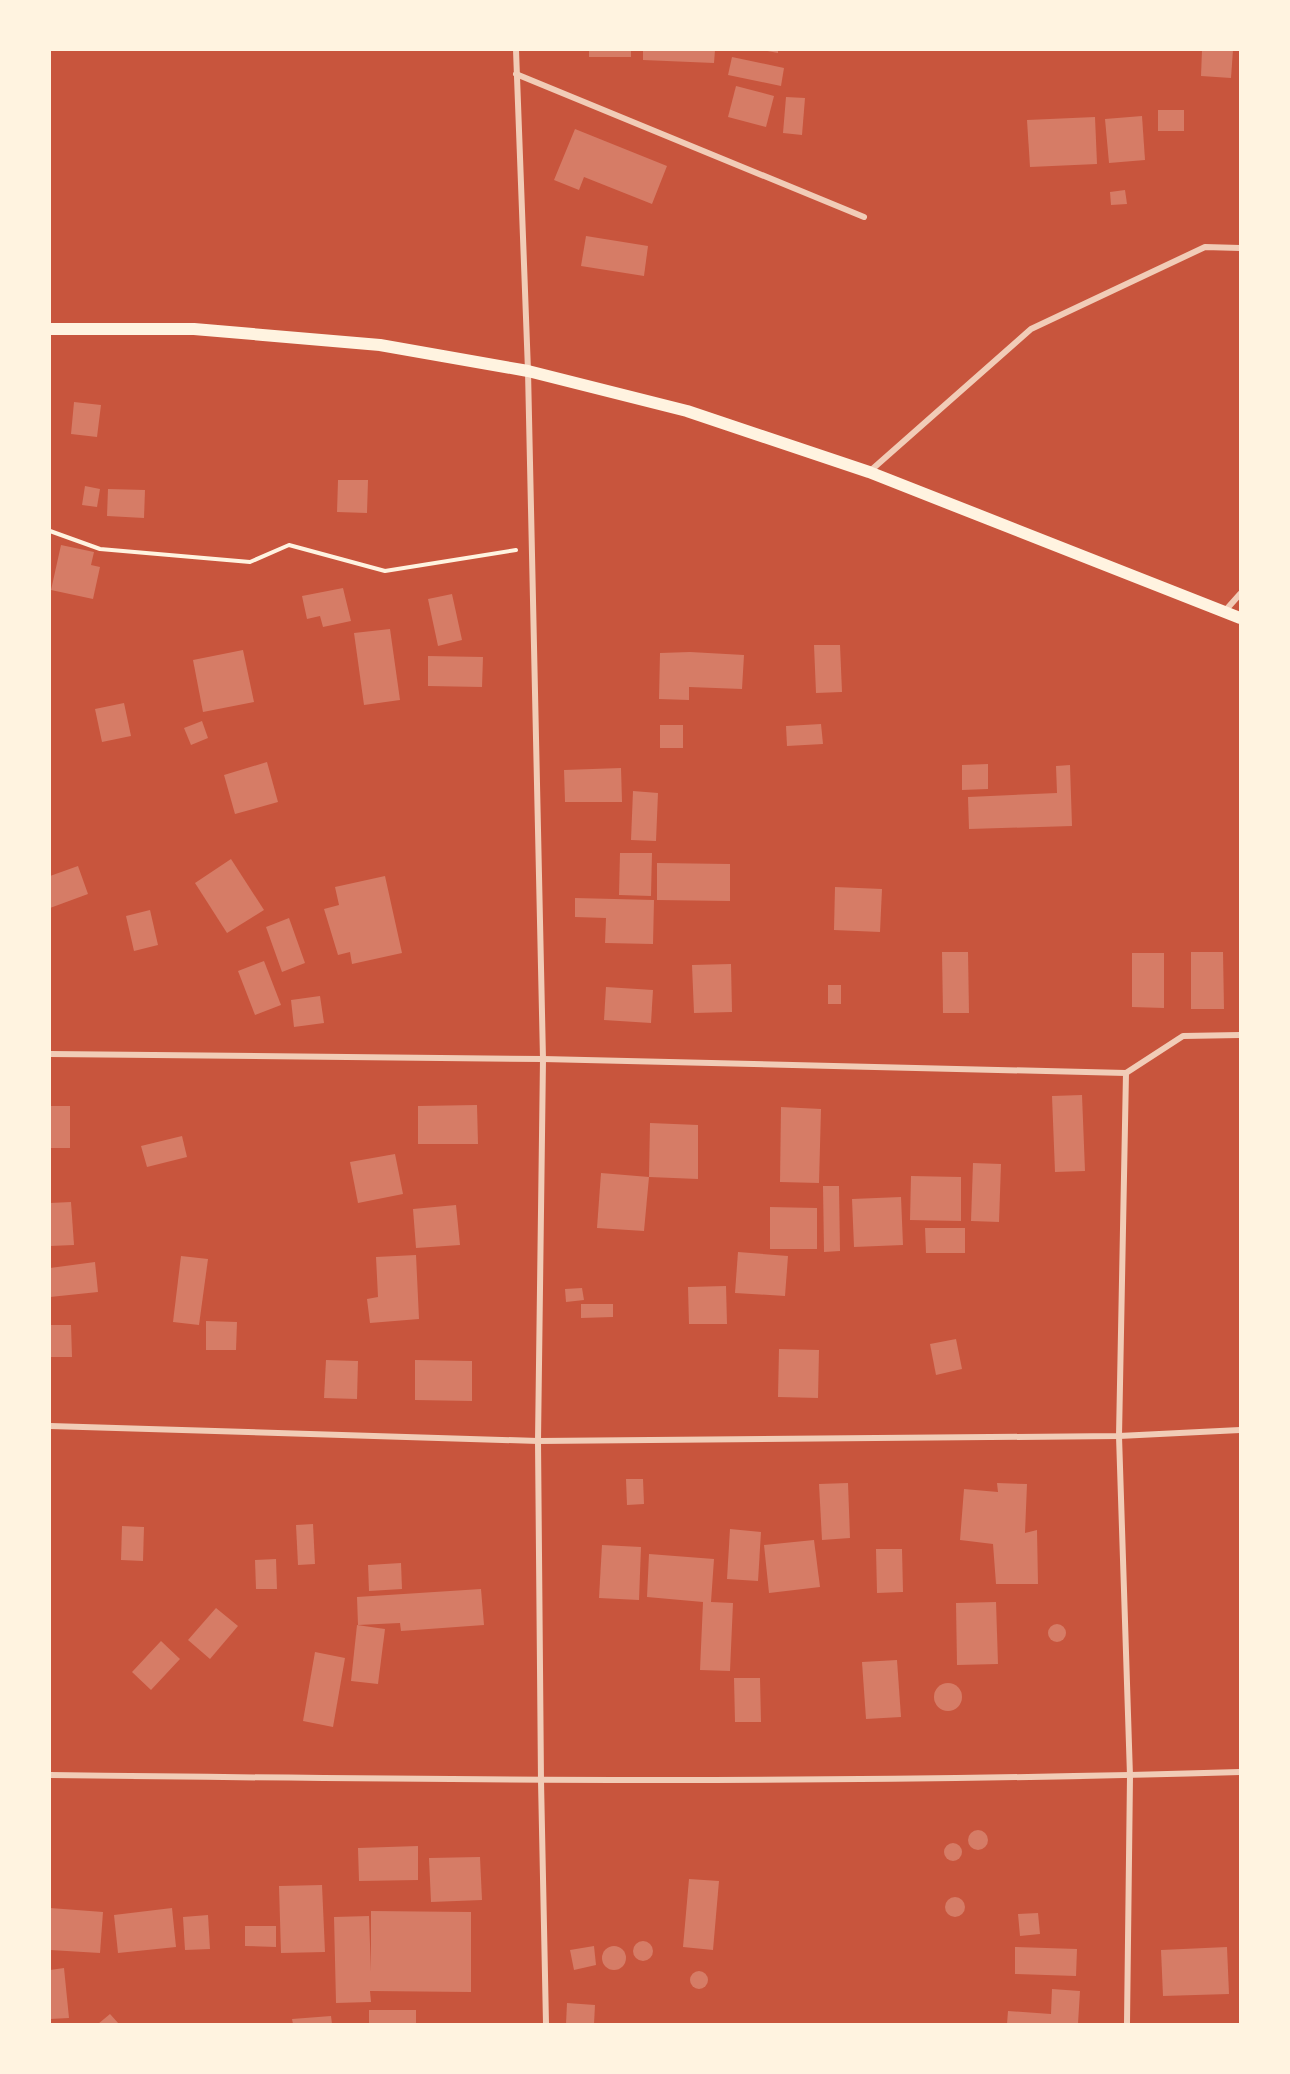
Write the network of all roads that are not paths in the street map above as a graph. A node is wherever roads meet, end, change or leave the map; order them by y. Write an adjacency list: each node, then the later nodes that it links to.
1 (516, 50): 2 (street)
2 (516, 74): 3 (street); 6 (street)
3 (864, 217)
4 (1240, 248): 7 (street)
5 (50, 329): 6 (main road)
6 (528, 371): 7 (main road); 13 (street)
7 (869, 472): 9 (main road)
8 (1240, 594): 9 (street)
9 (1223, 612): 10 (main road)
10 (1240, 618)
11 (1240, 1035): 14 (street)
12 (50, 1054): 13 (street)
13 (543, 1059): 14 (street); 18 (street)
14 (1125, 1073): 17 (street)
15 (50, 1426): 18 (street)
16 (1240, 1430): 17 (street)
17 (1119, 1436): 18 (street); 21 (street)
18 (538, 1440): 22 (street)
19 (1240, 1772): 21 (street)
20 (50, 1775): 22 (street)
21 (1130, 1776): 22 (street); 24 (street)
22 (541, 1781): 23 (street)
23 (546, 2025)
24 (1127, 2025)

